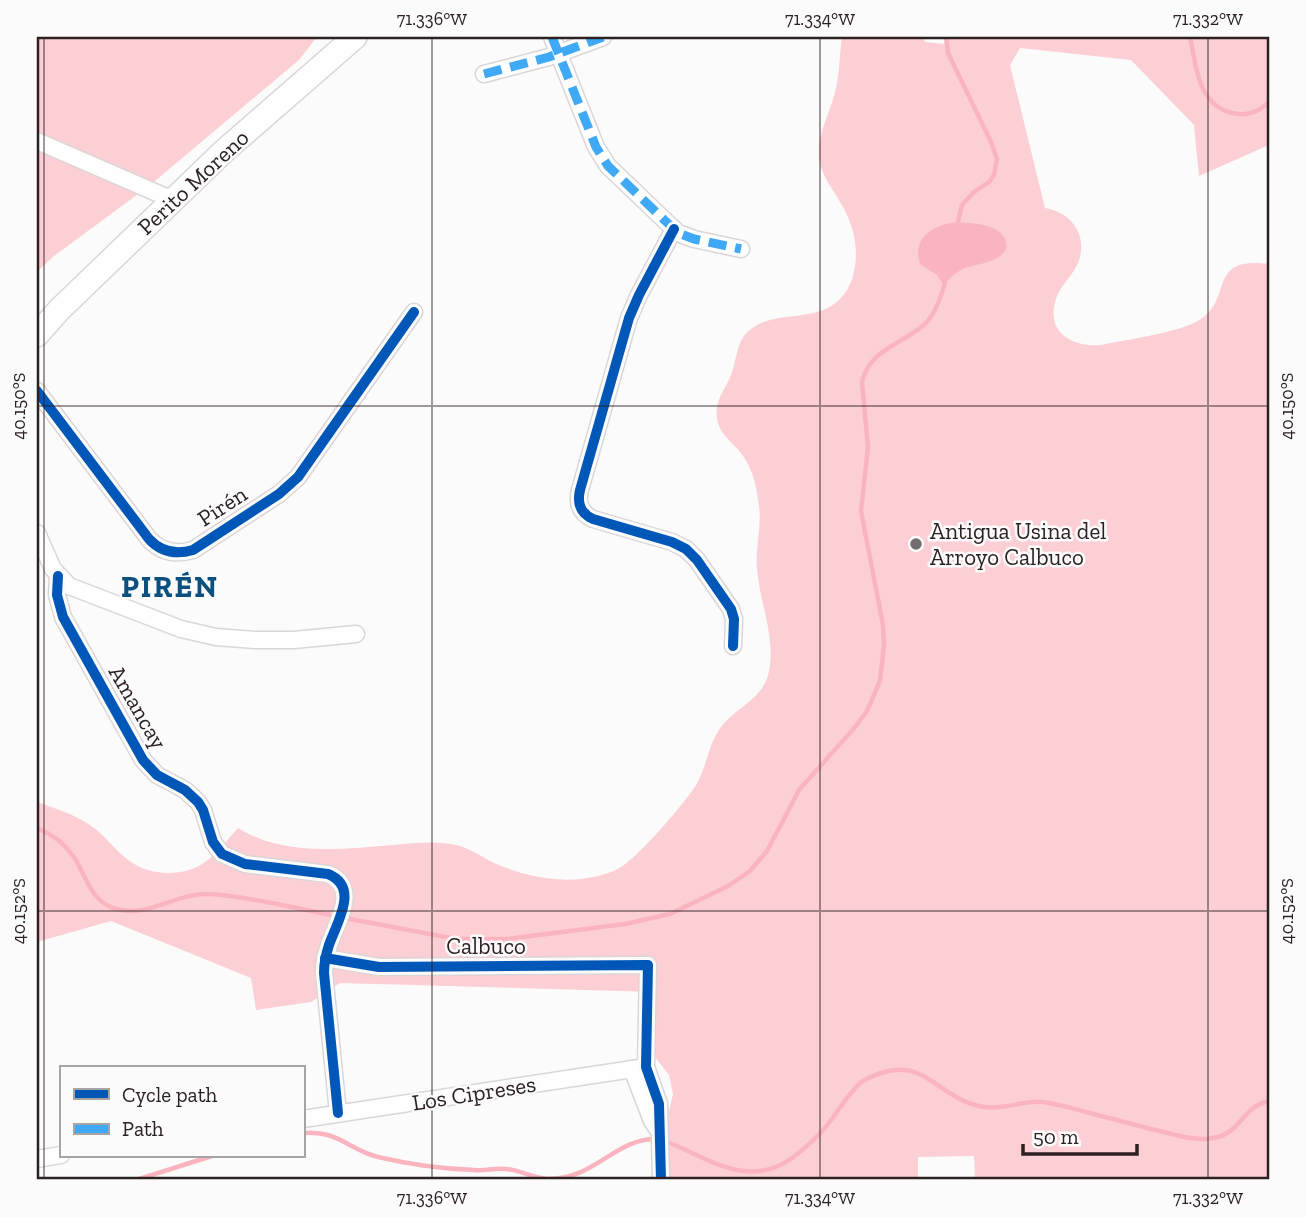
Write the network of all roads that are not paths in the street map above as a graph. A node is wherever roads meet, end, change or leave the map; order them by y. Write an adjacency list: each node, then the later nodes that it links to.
1 (355, 37): 7 (main road, Perito Moreno)
2 (552, 37): 4 (street)
3 (603, 37): 4 (street)
4 (559, 53): 5 (street); 8 (street)
5 (484, 74)
6 (37, 141): 7 (street)
7 (173, 200): 11 (main road, Perito Moreno)
8 (674, 229): 9 (street); 16 (street)
9 (741, 249)
10 (414, 312): 12 (street, Pirén)
11 (37, 335)
12 (37, 391)
13 (37, 533): 14 (street)
14 (58, 576): 15 (street); 17 (street, Amancay)
15 (356, 634)
16 (733, 646)
17 (325, 958): 18 (street, Calbuco); 19 (street, Amancay)
18 (639, 1068): 19 (street, Los Cipreses); 23 (street)
19 (338, 1113): 20 (street, Los Cipreses)
20 (304, 1119)
21 (60, 1155): 22 (street)
22 (37, 1159)
23 (661, 1180)

